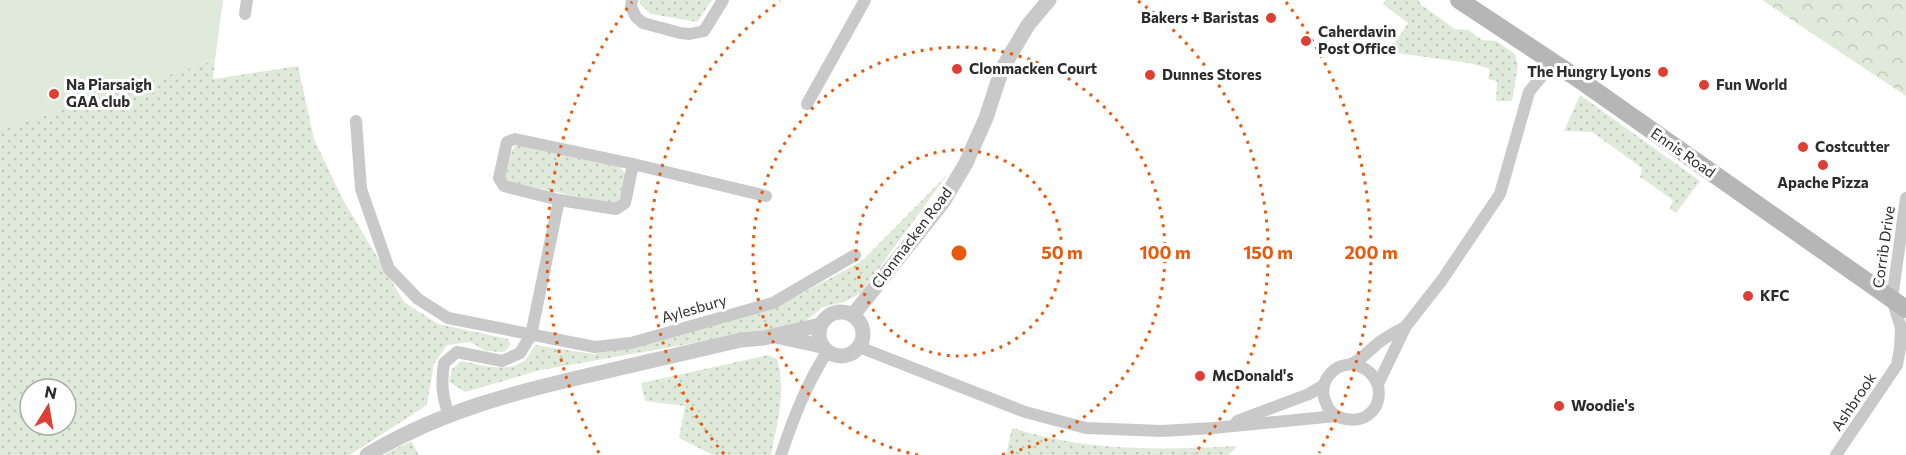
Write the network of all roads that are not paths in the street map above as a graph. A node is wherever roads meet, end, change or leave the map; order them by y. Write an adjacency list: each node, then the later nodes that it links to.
1 (247, 0): 7 (street)
2 (632, 0): 3 (street)
3 (723, 0)
4 (865, 0): 9 (street)
5 (1049, 0): 17 (street, Clonmacken Road)
6 (1459, 0): 8 (main road, Ennis Road)
7 (245, 14)
8 (1553, 62): 16 (main road, Ennis Road); 19 (street)
9 (807, 104)
10 (356, 121): 21 (street, Aylesbury)
11 (633, 164): 12 (street); 14 (street); 14 (street)
12 (766, 196)
13 (1906, 198): 16 (street, Corrib Drive)
14 (559, 200): 21 (street)
15 (855, 255): 21 (street, Aylesbury)
16 (1899, 304): 24 (street, Ashbrook)
17 (853, 315): 18 (street); 22 (street)
18 (820, 325): 20 (street); 23 (street)
19 (1406, 326): 25 (street); 26 (street)
20 (773, 335): 23 (street); 28 (street)
21 (531, 336): 28 (street)
22 (859, 348): 23 (street); 30 (street)
23 (824, 349): 32 (street)
24 (1901, 362): 33 (street, Ashbrook)
25 (1352, 364): 26 (street); 27 (street)
26 (1378, 384): 29 (street)
27 (1324, 385): 29 (street); 30 (street)
28 (449, 415): 31 (street)
29 (1336, 416): 30 (street)
30 (1213, 428)
31 (367, 455)
32 (781, 455)
33 (1836, 455)

